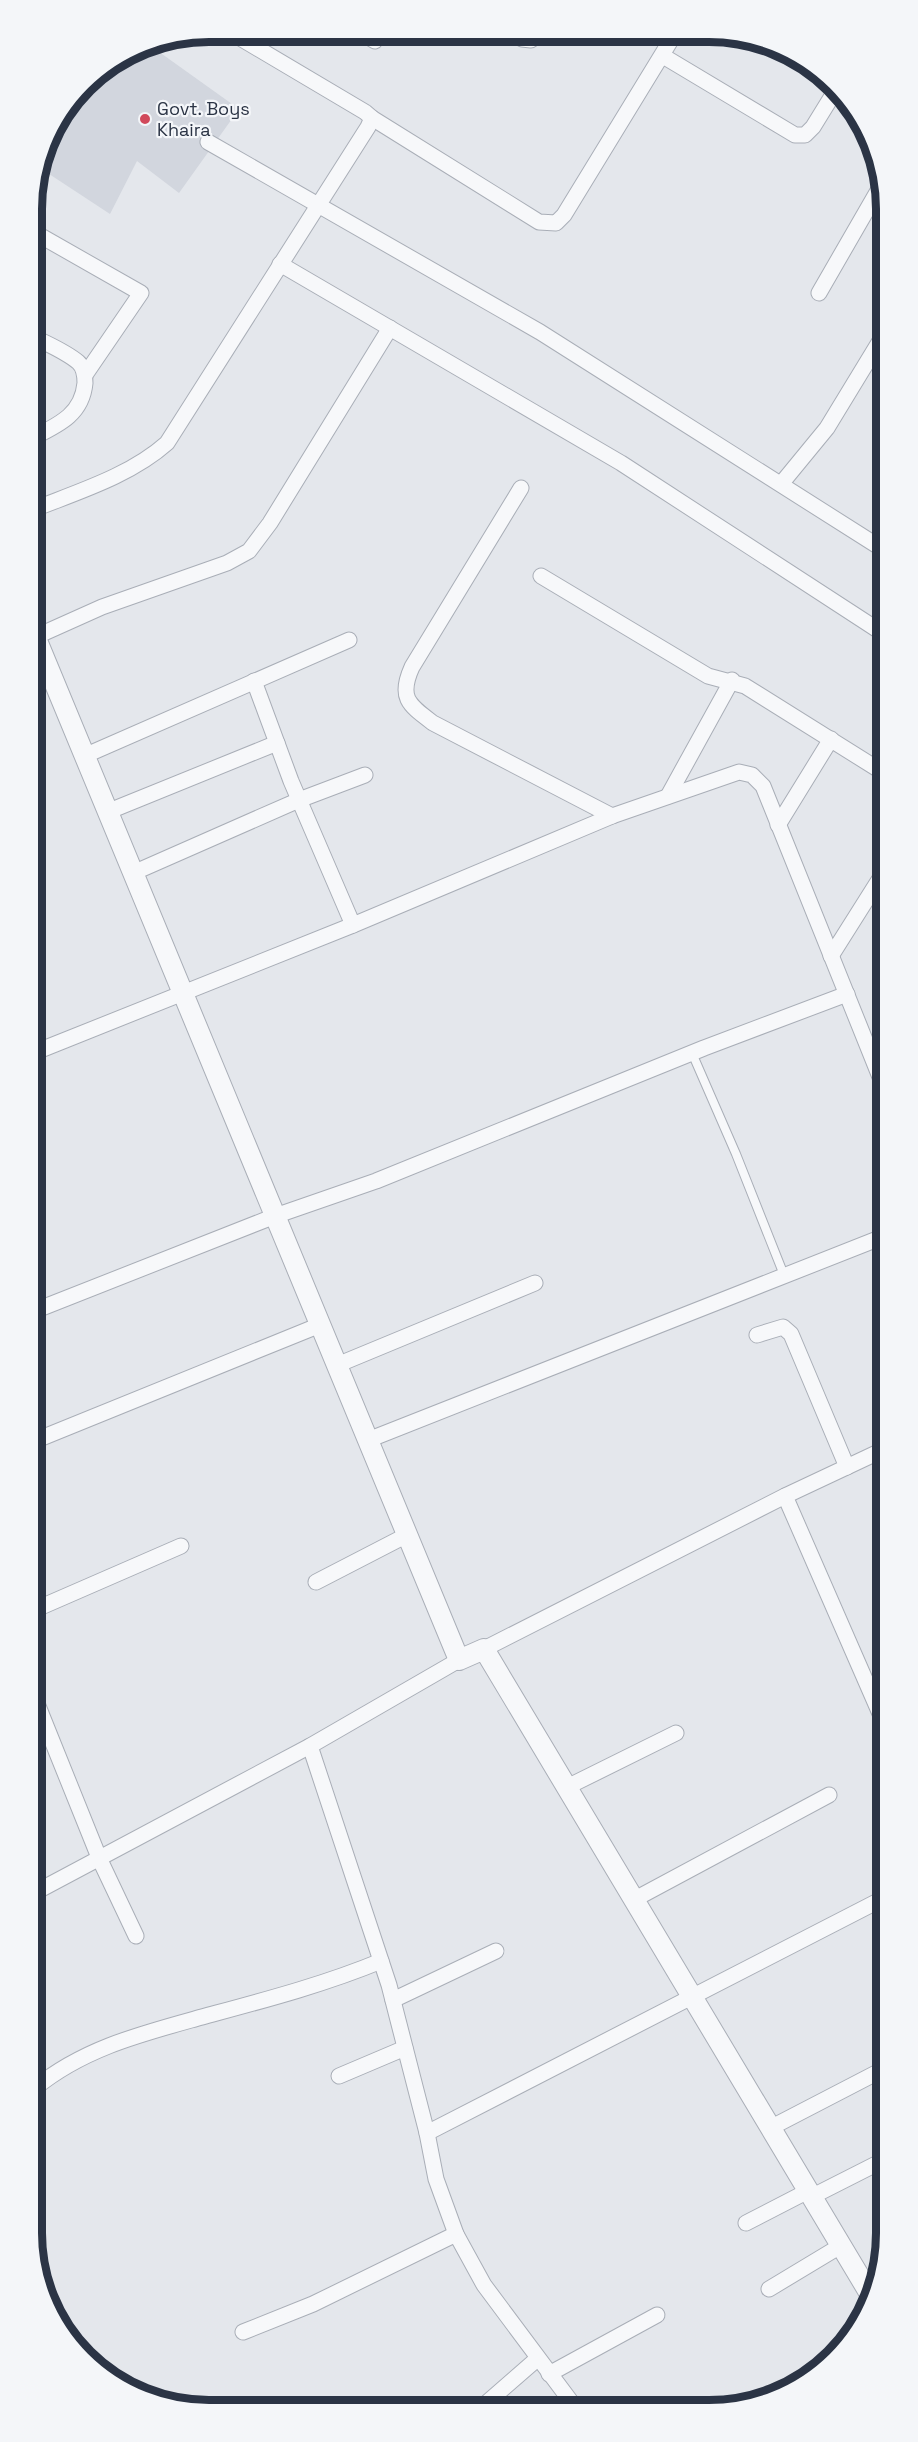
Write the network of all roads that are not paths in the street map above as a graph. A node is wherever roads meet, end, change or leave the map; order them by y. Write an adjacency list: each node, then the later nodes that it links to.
1 (247, 42): 5 (street)
2 (670, 42): 3 (street)
3 (663, 56): 4 (street); 5 (street)
4 (832, 96)
5 (372, 118): 8 (street)
6 (208, 142): 8 (street)
7 (875, 195): 11 (street)
8 (318, 202): 10 (street); 17 (street)
9 (42, 237): 15 (street)
10 (280, 264): 12 (street); 19 (street)
11 (819, 293)
12 (390, 328): 22 (street); 23 (street)
13 (42, 342): 15 (street)
14 (876, 348): 17 (street)
15 (85, 375): 16 (street)
16 (42, 432)
17 (781, 484): 20 (street)
18 (521, 488): 36 (street)
19 (42, 506)
20 (876, 545)
21 (541, 576): 27 (street)
22 (876, 629)
23 (42, 631)
24 (349, 640): 26 (street)
25 (42, 654): 30 (street)
26 (254, 681): 29 (street); 30 (street)
27 (732, 681): 28 (street); 33 (street)
28 (831, 739): 31 (street); 37 (street)
29 (277, 743): 34 (street); 35 (street)
30 (84, 756): 35 (street)
31 (876, 768)
32 (365, 775): 34 (street)
33 (668, 796): 36 (street); 37 (street)
34 (299, 800): 38 (street); 40 (street)
35 (107, 812): 38 (street)
36 (612, 816): 40 (street)
37 (778, 825): 41 (street)
38 (133, 873): 42 (street)
39 (876, 885): 41 (street)
40 (353, 925): 42 (street)
41 (831, 956): 43 (street)
42 (183, 993): 44 (street); 47 (street)
43 (847, 994): 45 (street); 46 (street)
44 (42, 1046)
45 (692, 1053): 47 (street); 49 (lane)
46 (876, 1067)
47 (275, 1216): 51 (street); 52 (street)
48 (876, 1239): 49 (street)
49 (784, 1275): 56 (street)
50 (535, 1283): 54 (street)
51 (42, 1308)
52 (320, 1325): 54 (street); 55 (street)
53 (757, 1335): 58 (street)
54 (337, 1365): 56 (street)
55 (42, 1438)
56 (368, 1440): 60 (street)
57 (876, 1453): 58 (street)
58 (847, 1467): 59 (street)
59 (785, 1496): 64 (street); 66 (street)
60 (407, 1534): 62 (street); 65 (street)
61 (181, 1546): 63 (street)
62 (316, 1582)
63 (42, 1607)
64 (484, 1649): 65 (street); 70 (street)
65 (459, 1660): 69 (street)
66 (876, 1704)
67 (42, 1716): 72 (street)
68 (676, 1732): 70 (street)
69 (310, 1746): 72 (street); 78 (street)
70 (567, 1787): 74 (street)
71 (829, 1795): 74 (street)
72 (100, 1860): 73 (street); 76 (street)
73 (42, 1889)
74 (635, 1899): 79 (street)
75 (876, 1902): 79 (street)
76 (136, 1936)
77 (496, 1951): 80 (street)
78 (381, 1961): 80 (street); 84 (street)
79 (693, 1998): 85 (street); 86 (street)
80 (393, 2000): 81 (street)
81 (405, 2048): 83 (street); 86 (street)
82 (876, 2074): 85 (street)
83 (339, 2076)
84 (42, 2083)
85 (772, 2127): 88 (street)
86 (427, 2133): 90 (street)
87 (876, 2164): 88 (street)
88 (812, 2193): 89 (street); 91 (street)
89 (746, 2223)
90 (456, 2234): 95 (street); 96 (street)
91 (842, 2246): 92 (street); 93 (street)
92 (769, 2289)
93 (866, 2289)
94 (657, 2315): 97 (street)
95 (243, 2332)
96 (537, 2359): 97 (street); 98 (street)
97 (549, 2374): 99 (street)
98 (490, 2400)
99 (569, 2400)

